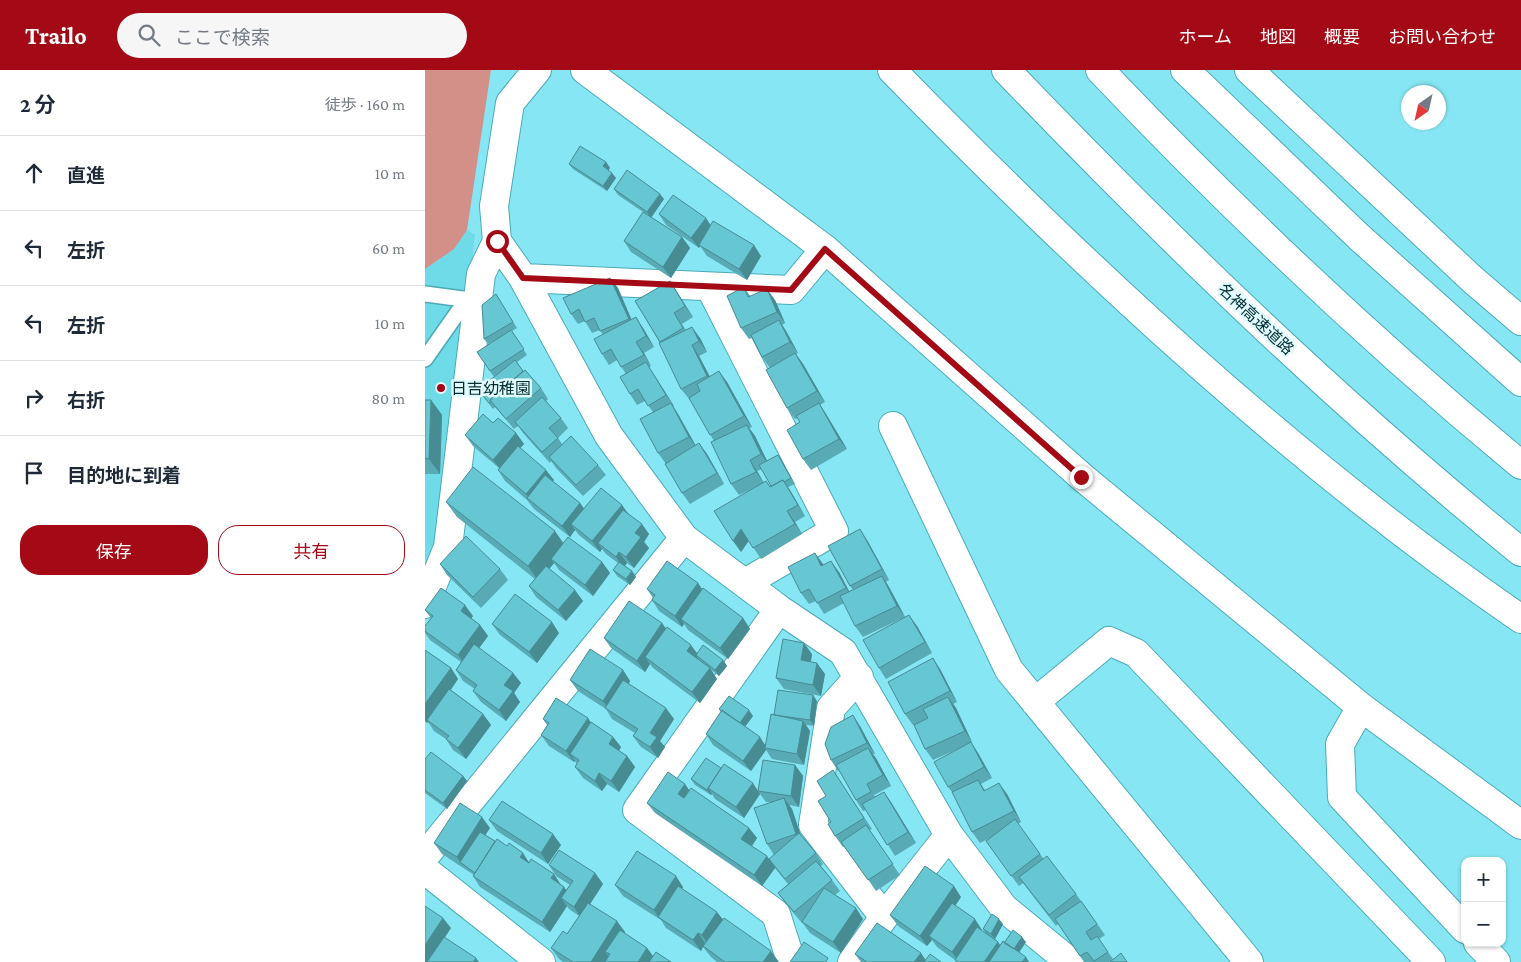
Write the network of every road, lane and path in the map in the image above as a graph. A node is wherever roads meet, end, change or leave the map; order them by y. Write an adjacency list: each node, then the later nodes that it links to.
1 (537, 70): 8 (main road)
2 (585, 70): 9 (main road)
3 (892, 70): 24 (main road)
4 (1006, 70): 20 (main road, 名神高速道路)
5 (1100, 70): 18 (main road)
6 (1185, 70): 16 (main road)
7 (1249, 70): 14 (main road)
8 (497, 241): 10 (main road); 13 (main road)
9 (825, 249): 11 (main road); 27 (main road)
10 (523, 278): 11 (main road); 19 (main road)
11 (709, 288): 21 (main road)
12 (425, 294): 13 (lane)
13 (478, 301): 15 (lane); 22 (main road)
14 (1521, 321)
15 (425, 359)
16 (1521, 382)
17 (893, 426): 26 (main road)
18 (1521, 465)
19 (684, 538): 21 (main road); 30 (main road)
20 (1521, 552)
21 (745, 583): 23 (main road)
22 (425, 604)
23 (779, 609): 25 (main road); 36 (main road)
24 (1521, 619)
25 (859, 677): 29 (main road); 32 (main road)
26 (1035, 702): 39 (main road); 40 (main road)
27 (1361, 707): 28 (main road); 33 (main road)
28 (1521, 825)
29 (949, 834): 32 (main road); 38 (main road)
30 (425, 856)
31 (425, 870): 35 (main road)
32 (884, 917): 37 (main road)
33 (1461, 925)
34 (1483, 947): 41 (main road)
35 (539, 961)
36 (787, 962)
37 (852, 962)
38 (1069, 962)
39 (1249, 962)
40 (1431, 962)
41 (1496, 962)

